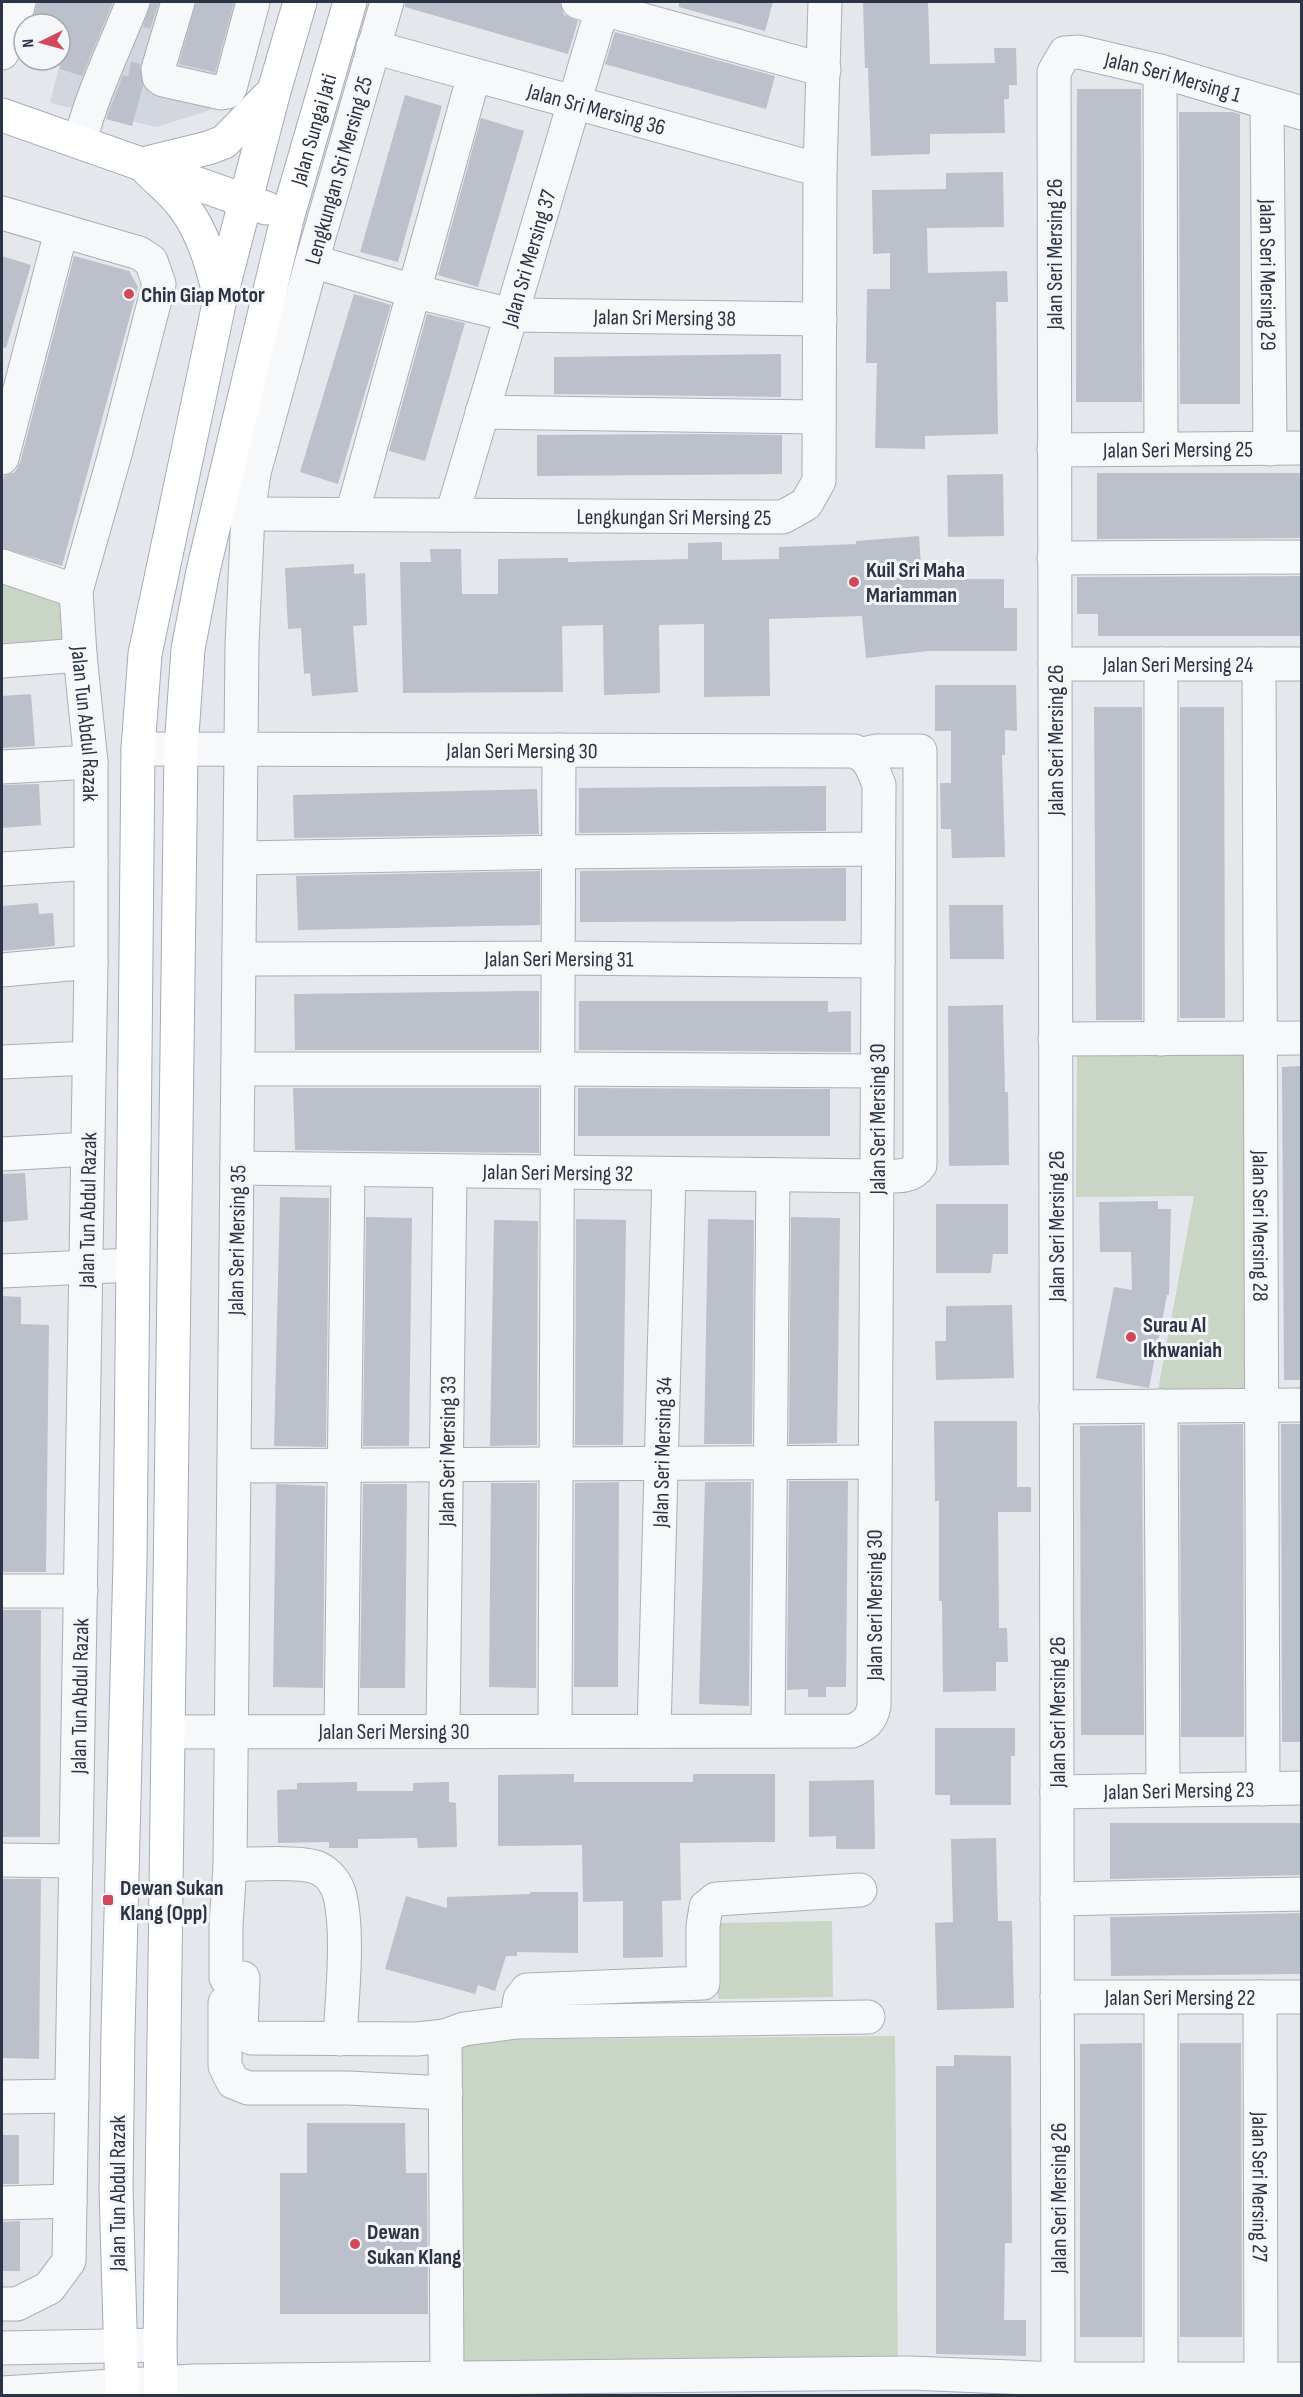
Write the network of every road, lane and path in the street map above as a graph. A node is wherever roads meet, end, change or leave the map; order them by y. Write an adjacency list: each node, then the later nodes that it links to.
1 (19, 2): 11 (street)
2 (133, 2): 21 (street)
3 (178, 2): 4 (street)
4 (253, 2)
5 (300, 2): 16 (main road, Jalan Sungai Jati)
6 (350, 2): 26 (main road, Jalan Sungai Jati)
7 (387, 2): 10 (street, Lengkungan Sri Mersing 25)
8 (825, 2): 12 (street, Lengkungan Sri Mersing 25)
9 (595, 4): 12 (street); 17 (street, Jalan Sri Mersing 37)
10 (373, 47): 15 (street, Jalan Sri Mersing 36); 28 (street, Lengkungan Sri Mersing 25)
11 (2, 53)
12 (824, 70): 23 (street, Lengkungan Sri Mersing 25)
13 (1160, 71): 14 (street, Jalan Seri Mersing 1); 18 (street, Jalan Seri Mersing 1); 36 (street)
14 (1054, 72): 37 (street, Jalan Seri Mersing 26)
15 (474, 75): 17 (street, Jalan Sri Mersing 36); 29 (street)
16 (274, 91): 22 (main road); 24 (main road, Jalan Sungai Jati)
17 (574, 102): 23 (street, Jalan Sri Mersing 36); 31 (street, Jalan Sri Mersing 37)
18 (1267, 103): 19 (street, Jalan Seri Mersing 1); 35 (street, Jalan Seri Mersing 29)
19 (1302, 113)
20 (2, 115): 21 (main road, Jalan Sungai Jati)
21 (86, 123): 22 (main road, Jalan Sungai Jati)
22 (143, 164): 24 (main road, Jalan Sungai Jati); 30 (main road)
23 (820, 170): 32 (street, Lengkungan Sri Mersing 25)
24 (246, 202): 26 (main road, Jalan Sungai Jati); 30 (main road, Jalan Tun Abdul Razak)
25 (2, 213): 27 (street, Jalan Tun Abdul Razak)
26 (288, 215): 53 (main road, Jalan Tun Abdul Razak)
27 (61, 232): 38 (street); 45 (street, Jalan Tun Abdul Razak)
28 (312, 261): 29 (street, Jalan Sri Mersing 38); 39 (street, Lengkungan Sri Mersing 25)
29 (413, 291): 31 (street, Jalan Sri Mersing 38); 40 (street)
30 (220, 299): 52 (main road, Jalan Tun Abdul Razak)
31 (511, 315): 32 (street, Jalan Sri Mersing 38); 33 (street, Jalan Sri Mersing 37)
32 (820, 320): 34 (street, Lengkungan Sri Mersing 25)
33 (482, 412): 34 (street); 41 (street, Jalan Sri Mersing 37)
34 (819, 417): 41 (street, Lengkungan Sri Mersing 25)
35 (1286, 448): 36 (street, Jalan Seri Mersing 25)
36 (1161, 449): 37 (street, Jalan Seri Mersing 25)
37 (1054, 450): 43 (street, Jalan Seri Mersing 26)
38 (2, 458)
39 (248, 514): 40 (street, Lengkungan Sri Mersing 25); 54 (street, Lengkungan Sri Mersing 25)
40 (352, 514): 41 (street, Lengkungan Sri Mersing 25)
41 (452, 515)
42 (1302, 557): 43 (street)
43 (1054, 558): 48 (street, Jalan Seri Mersing 26)
44 (2, 566): 45 (street)
45 (76, 591): 46 (street, Jalan Tun Abdul Razak)
46 (80, 655): 47 (street); 58 (street, Jalan Tun Abdul Razak)
47 (2, 661)
48 (1055, 664): 49 (street, Jalan Seri Mersing 24); 73 (street, Jalan Seri Mersing 26)
49 (1161, 664): 50 (street, Jalan Seri Mersing 24); 70 (street)
50 (1259, 664): 51 (street, Jalan Seri Mersing 24); 71 (street, Jalan Seri Mersing 28)
51 (1302, 664)
52 (138, 749): 53 (street, Jalan Seri Mersing 30); 88 (main road, Jalan Tun Abdul Razak)
53 (181, 749): 54 (street, Jalan Seri Mersing 30); 102 (main road, Jalan Tun Abdul Razak)
54 (241, 749): 55 (street, Jalan Seri Mersing 30); 62 (street, Jalan Seri Mersing 35)
55 (559, 750): 57 (street, Jalan Seri Mersing 30); 61 (street)
56 (920, 751): 57 (street, Jalan Seri Mersing 30); 87 (street, Jalan Seri Mersing 32)
57 (863, 754): 60 (street, Jalan Seri Mersing 30)
58 (91, 762): 59 (street); 63 (street, Jalan Tun Abdul Razak)
59 (2, 767)
60 (878, 849): 61 (street); 67 (street, Jalan Seri Mersing 30)
61 (559, 852): 62 (street); 65 (street)
62 (240, 858): 66 (street, Jalan Seri Mersing 35)
63 (91, 863): 64 (street); 68 (street, Jalan Tun Abdul Razak)
64 (2, 869)
65 (559, 958): 66 (street, Jalan Seri Mersing 31); 67 (street, Jalan Seri Mersing 31); 77 (street)
66 (239, 959): 76 (street, Jalan Seri Mersing 35)
67 (878, 961): 78 (street, Jalan Seri Mersing 30)
68 (92, 962): 69 (street); 74 (street, Jalan Tun Abdul Razak)
69 (2, 970)
70 (1161, 1038): 71 (street); 73 (street)
71 (1260, 1038): 72 (street); 93 (street, Jalan Seri Mersing 28)
72 (1302, 1038)
73 (1055, 1039): 94 (street, Jalan Seri Mersing 26)
74 (89, 1058): 75 (street); 79 (street, Jalan Tun Abdul Razak)
75 (2, 1062)
76 (238, 1069): 77 (street); 81 (street, Jalan Seri Mersing 35)
77 (558, 1069): 78 (street); 84 (street)
78 (877, 1071): 87 (street, Jalan Seri Mersing 30)
79 (87, 1149): 80 (street); 89 (street, Jalan Tun Abdul Razak)
80 (2, 1154)
81 (237, 1168): 82 (street, Jalan Seri Mersing 32); 100 (street, Jalan Seri Mersing 35)
82 (348, 1170): 83 (street, Jalan Seri Mersing 32); 101 (street)
83 (450, 1171): 84 (street, Jalan Seri Mersing 32); 99 (street, Jalan Seri Mersing 33)
84 (559, 1172): 85 (street, Jalan Seri Mersing 32); 97 (street)
85 (669, 1174): 86 (street, Jalan Seri Mersing 32); 98 (street, Jalan Seri Mersing 34)
86 (773, 1175): 87 (street, Jalan Seri Mersing 32); 96 (street)
87 (877, 1176): 95 (street, Jalan Seri Mersing 30)
88 (132, 1265): 89 (street); 103 (main road, Jalan Tun Abdul Razak)
89 (86, 1267): 90 (street); 104 (street, Jalan Tun Abdul Razak)
90 (2, 1271)
91 (1302, 1405): 93 (street)
92 (1161, 1406): 93 (street); 94 (street); 115 (street)
93 (1262, 1406): 114 (street, Jalan Seri Mersing 28)
94 (1056, 1407): 116 (street, Jalan Seri Mersing 26)
95 (875, 1462): 96 (street); 112 (street, Jalan Seri Mersing 30)
96 (770, 1463): 98 (street); 112 (street)
97 (557, 1464): 98 (street); 99 (street); 110 (street)
98 (661, 1464): 111 (street, Jalan Seri Mersing 34)
99 (447, 1465): 101 (street); 109 (street, Jalan Seri Mersing 33)
100 (234, 1466): 101 (street); 107 (street, Jalan Seri Mersing 35)
101 (344, 1466): 108 (street)
102 (171, 1491): 103 (main road); 106 (main road, Jalan Tun Abdul Razak)
103 (130, 1562): 141 (main road, Jalan Tun Abdul Razak)
104 (81, 1591): 105 (street); 118 (street, Jalan Tun Abdul Razak)
105 (2, 1592)
106 (168, 1731): 107 (street, Jalan Seri Mersing 30); 140 (main road, Jalan Tun Abdul Razak)
107 (232, 1731): 108 (street, Jalan Seri Mersing 30); 119 (street, Jalan Seri Mersing 35)
108 (341, 1731): 109 (street, Jalan Seri Mersing 30)
109 (443, 1731): 110 (street, Jalan Seri Mersing 30)
110 (555, 1731): 111 (street, Jalan Seri Mersing 30)
111 (654, 1731): 112 (street, Jalan Seri Mersing 30)
112 (768, 1731)
113 (1302, 1788): 114 (street, Jalan Seri Mersing 23)
114 (1263, 1789): 115 (street, Jalan Seri Mersing 23)
115 (1163, 1790): 116 (street, Jalan Seri Mersing 23)
116 (1057, 1792): 122 (street, Jalan Seri Mersing 26)
117 (2, 1860): 118 (street)
118 (76, 1861): 135 (street, Jalan Tun Abdul Razak)
119 (230, 1865): 123 (street, Jalan Seri Mersing 35); 133 (street)
120 (860, 1890): 124 (street)
121 (1302, 1894): 122 (street)
122 (1057, 1899): 125 (street, Jalan Seri Mersing 26)
123 (225, 1978): 133 (street); 134 (street, Jalan Seri Mersing 35)
124 (704, 1983): 130 (street); 131 (street)
125 (1057, 1997): 126 (street, Jalan Seri Mersing 22); 144 (street, Jalan Seri Mersing 26)
126 (1161, 1997): 127 (street, Jalan Seri Mersing 22); 145 (street)
127 (1260, 1997): 128 (street, Jalan Seri Mersing 22); 146 (street, Jalan Seri Mersing 27)
128 (1302, 1997)
129 (868, 2017): 130 (street)
130 (705, 2019): 131 (street)
131 (516, 2022): 132 (street)
132 (446, 2036): 133 (street); 134 (street)
133 (340, 2039)
134 (446, 2093): 143 (street)
135 (72, 2096): 136 (street); 137 (street, Jalan Tun Abdul Razak)
136 (2, 2097)
137 (70, 2201): 138 (street); 139 (street, Jalan Tun Abdul Razak)
138 (2, 2203)
139 (9, 2304)
140 (160, 2345): 141 (street); 148 (main road, Jalan Tun Abdul Razak)
141 (120, 2347): 142 (street); 149 (main road, Jalan Tun Abdul Razak)
142 (2, 2348)
143 (447, 2379): 144 (street); 148 (street)
144 (1058, 2379): 145 (street)
145 (1161, 2379): 146 (street)
146 (1262, 2379): 147 (street)
147 (1302, 2379)
148 (161, 2390): 149 (street)
149 (122, 2391): 150 (street)
150 (2, 2392)

